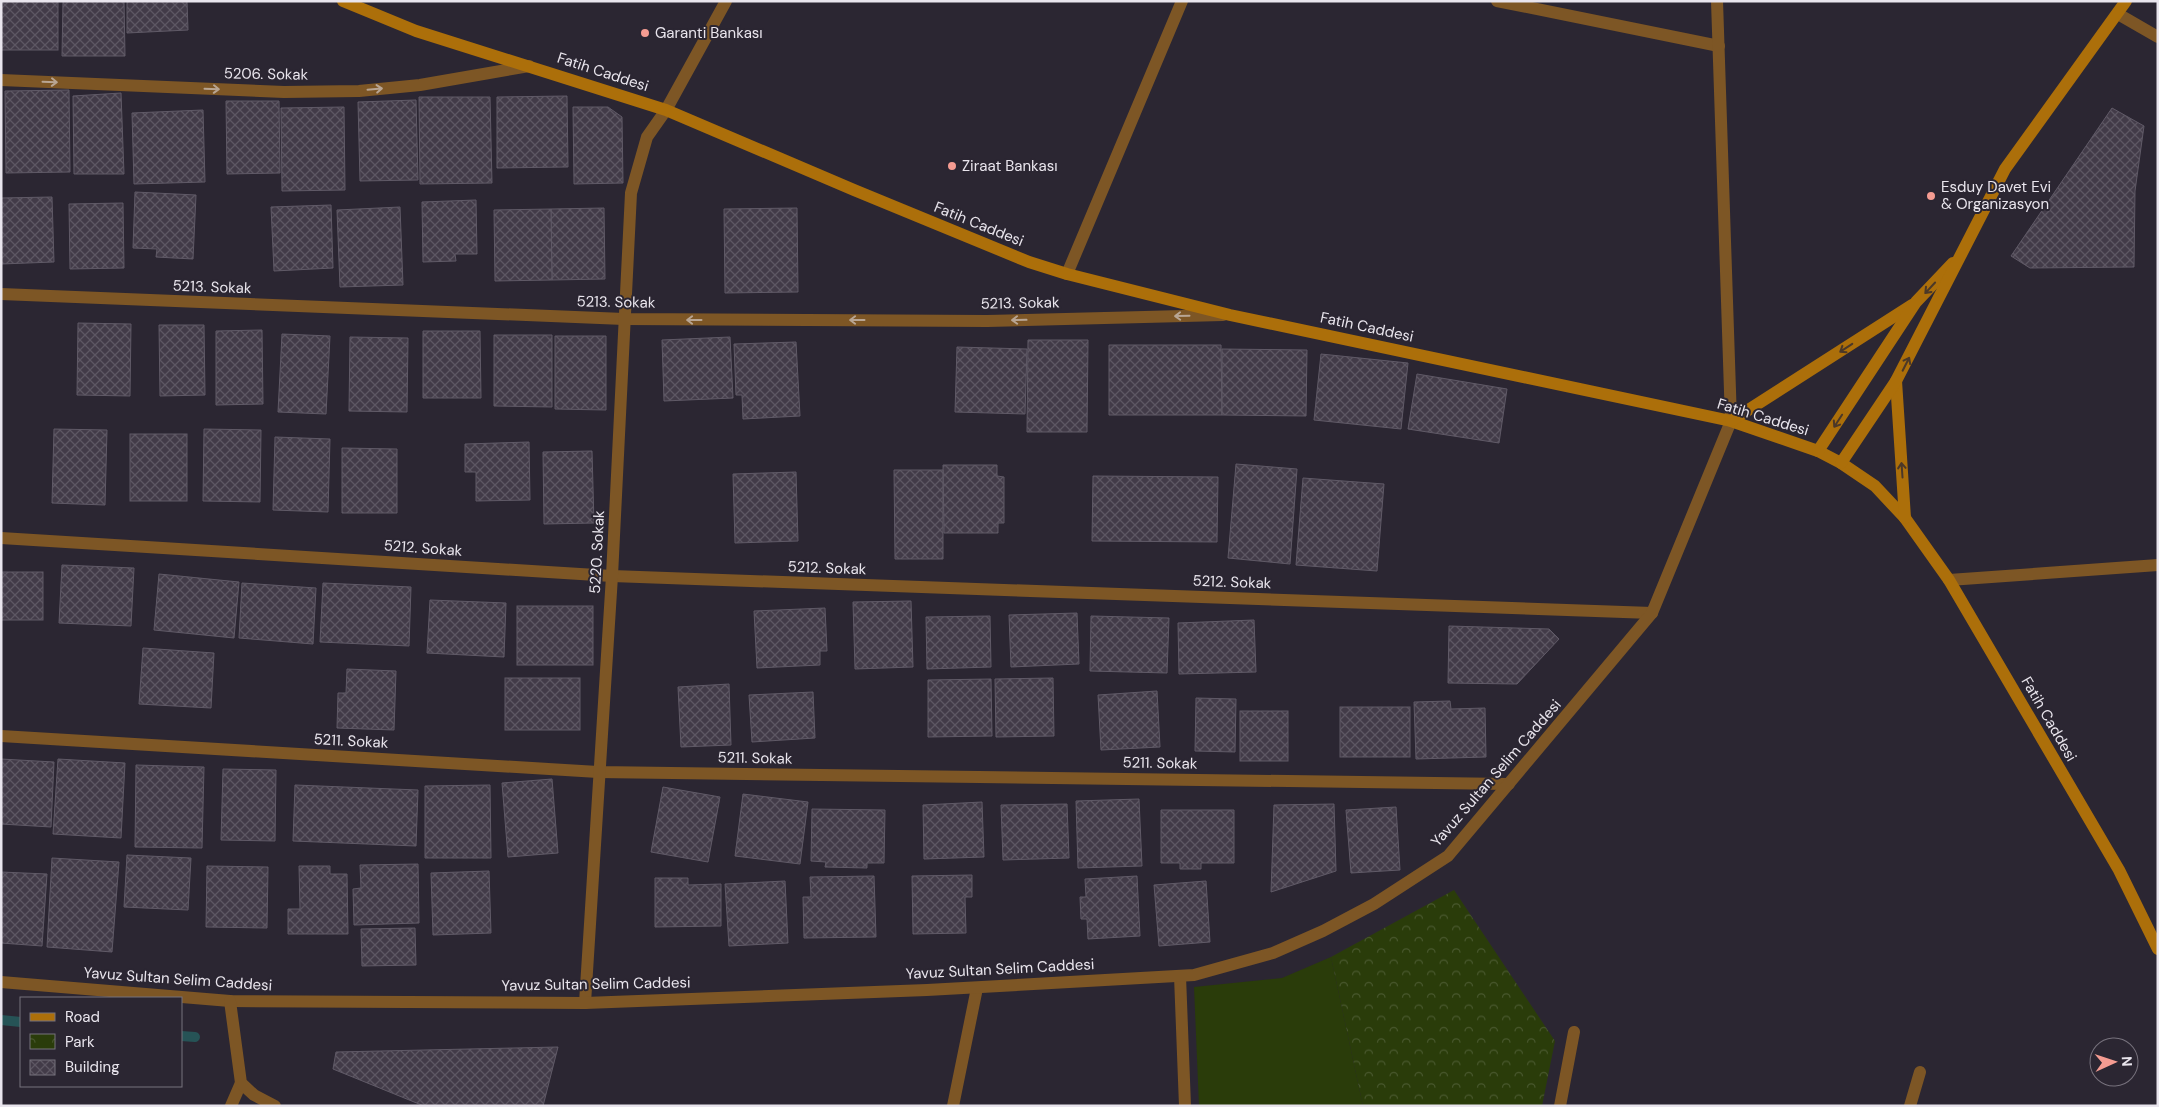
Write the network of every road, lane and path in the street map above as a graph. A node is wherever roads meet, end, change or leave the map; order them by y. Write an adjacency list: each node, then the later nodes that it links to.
1 (343, 1): 10 (main road, Fatih Caddesi)
2 (726, 1): 12 (street, 5220. Sokak)
3 (1182, 1): 14 (street)
4 (1497, 1): 9 (street)
5 (1717, 1): 9 (street)
6 (2126, 1): 7 (main road)
7 (2118, 14): 8 (street); 13 (main road)
8 (2158, 37)
9 (1719, 46): 20 (street)
10 (529, 66): 11 (street, 5206. Sokak, one-way to 10); 12 (main road, Fatih Caddesi)
11 (1, 80)
12 (666, 110): 14 (main road, Fatih Caddesi); 18 (street, 5220. Sokak)
13 (1964, 252): 16 (main road, one-way to 16); 19 (main road, one-way to 13)
14 (1067, 274): 17 (main road, Fatih Caddesi)
15 (1, 294): 18 (street, 5213. Sokak)
16 (1916, 302): 20 (main road, one-way to 20); 21 (main road, one-way to 21)
17 (1230, 315): 18 (street, 5213. Sokak, one-way to 18); 20 (main road, Fatih Caddesi)
18 (624, 319): 26 (street, 5220. Sokak)
19 (1896, 381): 22 (main road); 23 (main road, one-way to 19)
20 (1731, 421): 21 (main road, Fatih Caddesi); 28 (street, Yavuz Sultan Selim Caddesi)
21 (1818, 451): 22 (main road, Fatih Caddesi)
22 (1841, 463): 23 (main road, Fatih Caddesi)
23 (1905, 518): 27 (main road, Fatih Caddesi)
24 (1, 538): 26 (street, 5212. Sokak)
25 (2158, 565): 27 (street)
26 (612, 576): 28 (street, 5212. Sokak); 30 (street, 5220. Sokak)
27 (1949, 580): 32 (main road, Fatih Caddesi)
28 (1652, 613): 31 (street, Yavuz Sultan Selim Caddesi)
29 (1, 736): 30 (street, 5211. Sokak)
30 (598, 772): 31 (street, 5211. Sokak); 39 (street, 5220. Sokak)
31 (1509, 784): 33 (street, Yavuz Sultan Selim Caddesi)
32 (2158, 949)
33 (1180, 976): 35 (street, Yavuz Sultan Selim Caddesi); 46 (street)
34 (1, 982): 36 (street, Yavuz Sultan Selim Caddesi)
35 (977, 988): 39 (street, Yavuz Sultan Selim Caddesi); 45 (street)
36 (182, 997)
37 (182, 997): 38 (street, Yavuz Sultan Selim Caddesi)
38 (230, 1001): 39 (street, Yavuz Sultan Selim Caddesi); 42 (street)
39 (584, 1003)
40 (1574, 1032): 47 (street)
41 (1920, 1072): 48 (street)
42 (241, 1084): 43 (street); 44 (street)
43 (231, 1106)
44 (275, 1106)
45 (953, 1106)
46 (1185, 1106)
47 (1560, 1106)
48 (1910, 1106)

